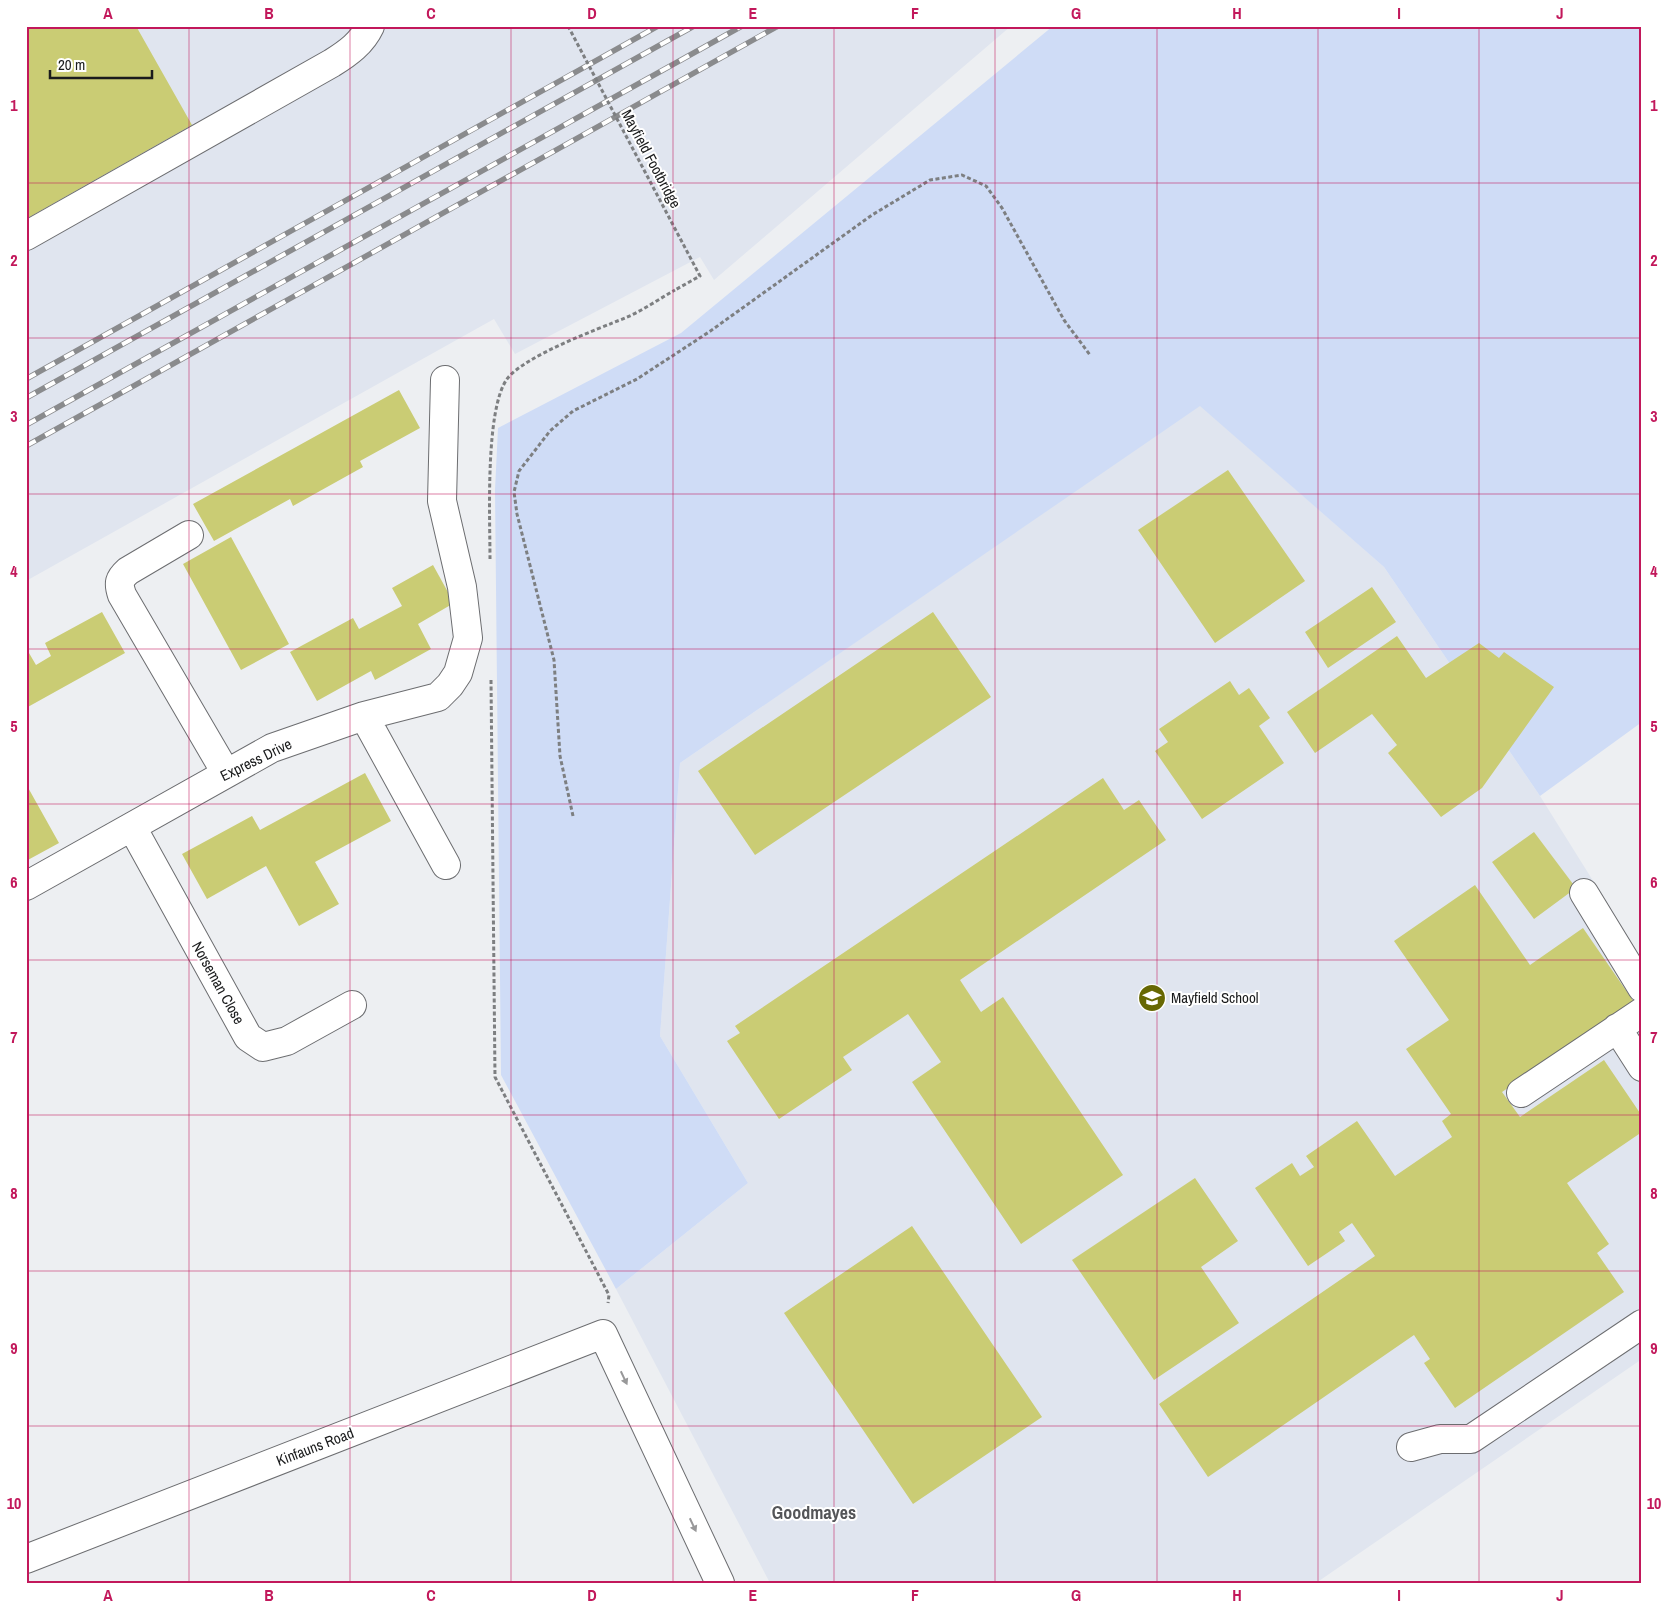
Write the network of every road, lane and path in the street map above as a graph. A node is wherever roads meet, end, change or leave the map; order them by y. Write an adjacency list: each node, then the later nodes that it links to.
1 (370, 26): 3 (street)
2 (568, 26): 7 (path, Mayfield Footbridge, bridge)
3 (26, 236)
4 (1090, 355): 11 (path)
5 (445, 380): 9 (street, Express Drive)
6 (189, 535): 10 (street)
7 (490, 560)
8 (490, 676): 23 (path)
9 (364, 716): 10 (street, Express Drive); 13 (street)
10 (226, 774): 12 (street, Express Drive)
11 (573, 816)
12 (132, 827): 14 (street, Express Drive); 17 (street, Norseman Close)
13 (446, 865)
14 (26, 886)
15 (1584, 893): 16 (street)
16 (1642, 988)
17 (352, 1005)
18 (1642, 1012): 19 (street)
19 (1617, 1028): 20 (street); 21 (street)
20 (1642, 1067)
21 (1521, 1093)
22 (1642, 1324): 24 (street)
23 (603, 1334): 25 (street, Kinfauns Road); 26 (street, one-way to 26)
24 (1412, 1447)
25 (26, 1559)
26 (720, 1583)

